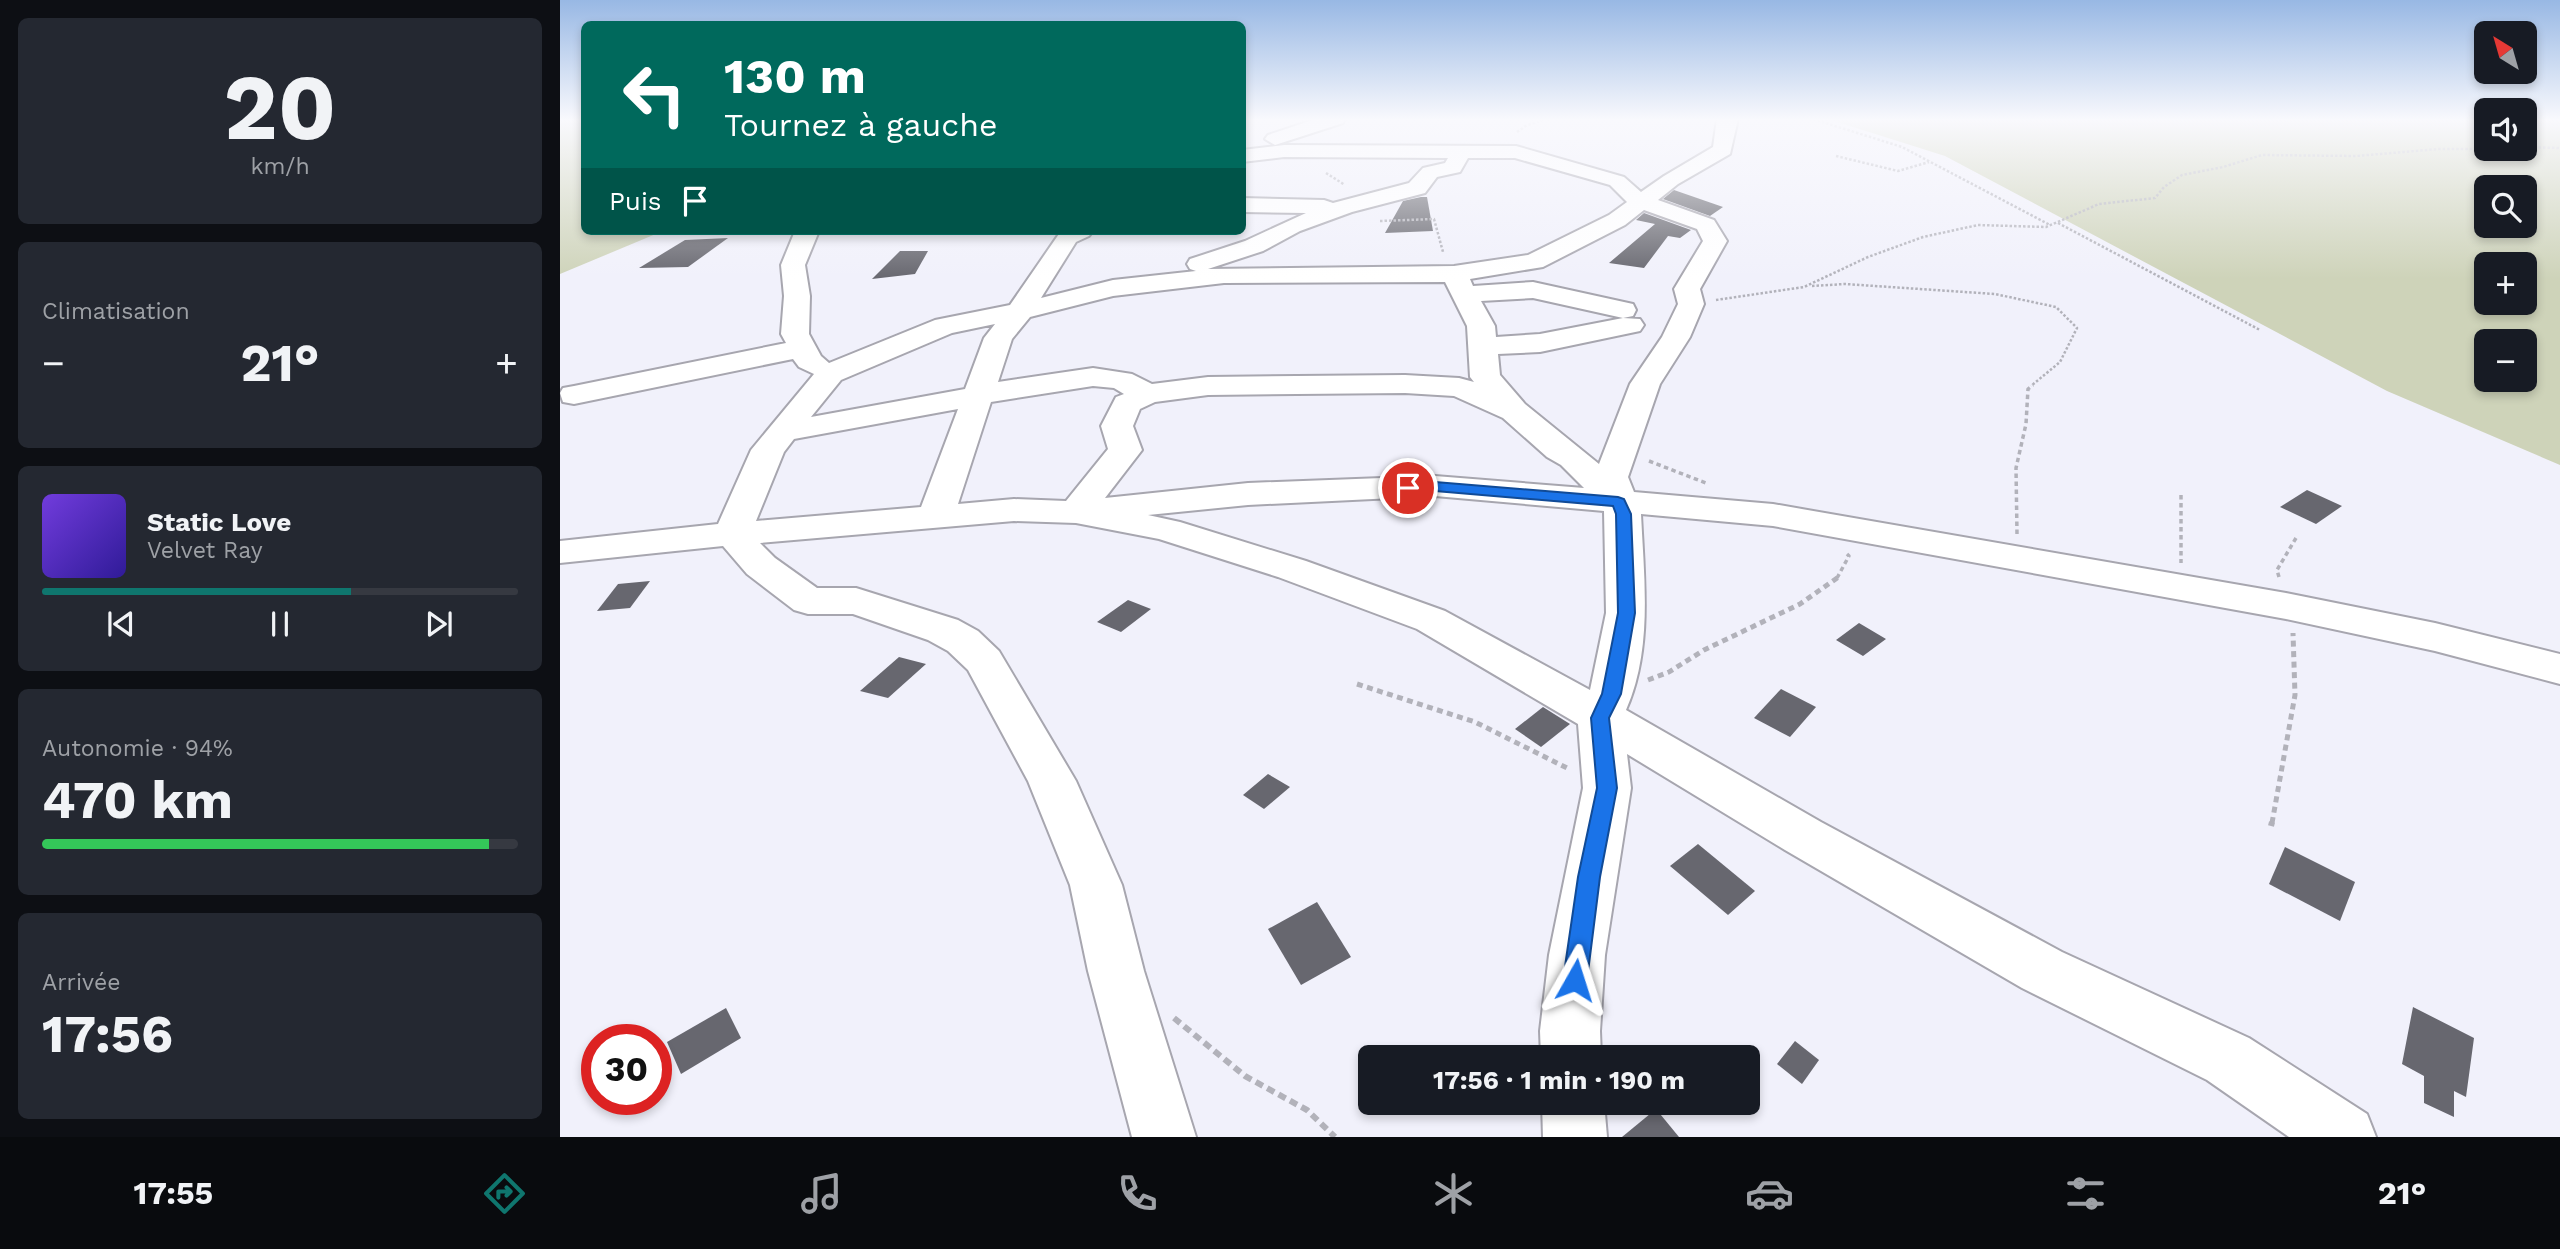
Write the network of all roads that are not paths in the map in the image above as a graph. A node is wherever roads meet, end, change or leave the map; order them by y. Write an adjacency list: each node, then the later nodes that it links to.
1 (1430, 172): 6 (street)
2 (1588, 172): 4 (street)
3 (1687, 172): 4 (street)
4 (1639, 202): 9 (street); 19 (street)
5 (1246, 205): 6 (street)
6 (1344, 207): 10 (street)
7 (805, 235): 13 (street)
8 (1072, 235): 11 (street)
9 (1459, 284): 10 (street); 12 (street); 12 (street)
10 (1113, 288): 11 (street)
11 (1020, 311): 13 (street); 16 (street)
12 (1484, 346): 17 (street)
13 (815, 362): 15 (street); 18 (street)
14 (1147, 394): 16 (street); 17 (street); 20 (street)
15 (574, 395)
16 (976, 398): 18 (street); 21 (street)
17 (1514, 411): 19 (street)
18 (785, 431): 22 (street)
19 (1618, 502): 20 (street); 24 (street); 25 (street)
20 (1076, 512): 21 (street); 25 (street)
21 (936, 516): 22 (street)
22 (732, 534): 23 (street); 28 (street)
23 (560, 552)
24 (2560, 669)
25 (1606, 706): 26 (street); 30 (street)
26 (1571, 1045)
27 (1573, 1115): 29 (street)
28 (1164, 1137)
29 (1574, 1137)
30 (2344, 1137)

